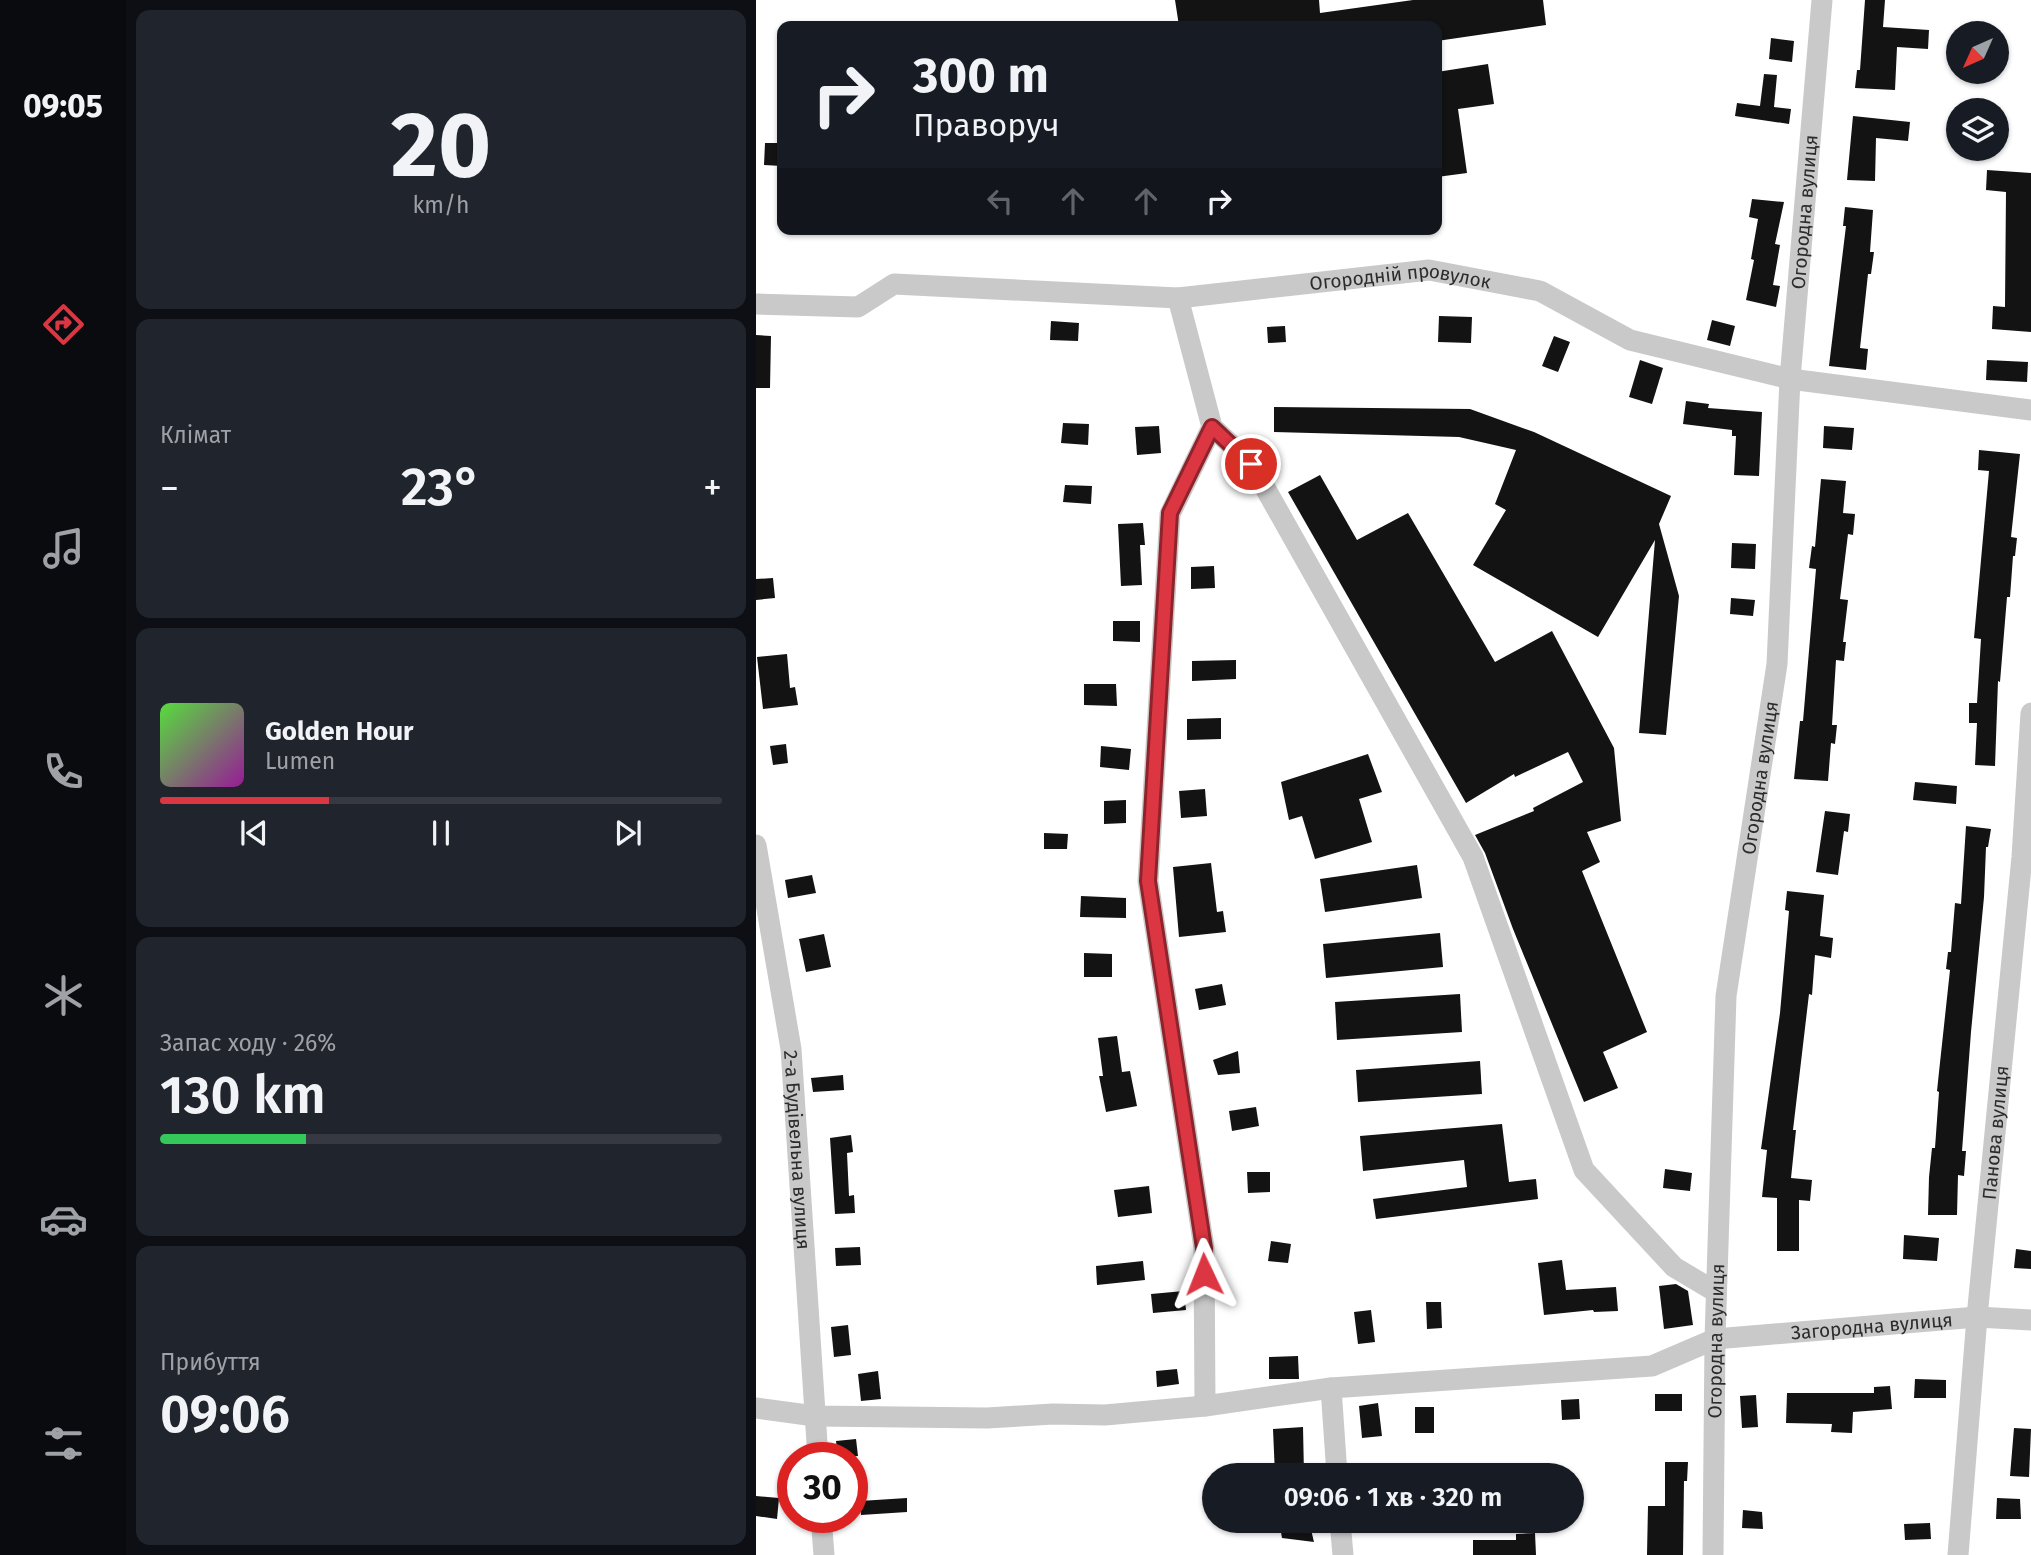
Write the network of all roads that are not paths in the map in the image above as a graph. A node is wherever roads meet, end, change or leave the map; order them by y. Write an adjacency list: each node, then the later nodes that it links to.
1 (1822, 0): 4 (street, Огородна вулиця)
2 (1178, 298): 3 (street, Огородній провулок); 4 (street, Огородній провулок); 6 (street)
3 (756, 304)
4 (1790, 379): 5 (street, Огородній провулок); 10 (street, Огородна вулиця)
5 (2031, 410)
6 (1212, 427): 10 (street); 15 (street)
7 (2031, 713): 9 (street, Панова вулиця)
8 (756, 845): 17 (street, 2-а Будівельна вулиця)
9 (2027, 858): 11 (street, Панова вулиця)
10 (1716, 1292): 13 (street, Огородна вулиця)
11 (1977, 1317): 12 (street, Загородна вулиця); 13 (street, Загородна вулиця); 25 (street, Панова вулиця)
12 (2031, 1320)
13 (1715, 1339): 14 (street, Загородна вулиця); 24 (street, Огородна вулиця)
14 (1331, 1388): 15 (street, Загородна вулиця); 19 (street)
15 (1205, 1406): 17 (street, Загородна вулиця)
16 (756, 1408): 17 (street, Загородна вулиця)
17 (815, 1416): 18 (street, 2-а Будівельна вулиця)
18 (817, 1442)
19 (1336, 1463)
20 (822, 1533): 22 (street)
21 (1341, 1533): 23 (street)
22 (824, 1555)
23 (1343, 1555)
24 (1713, 1555)
25 (1958, 1555)

